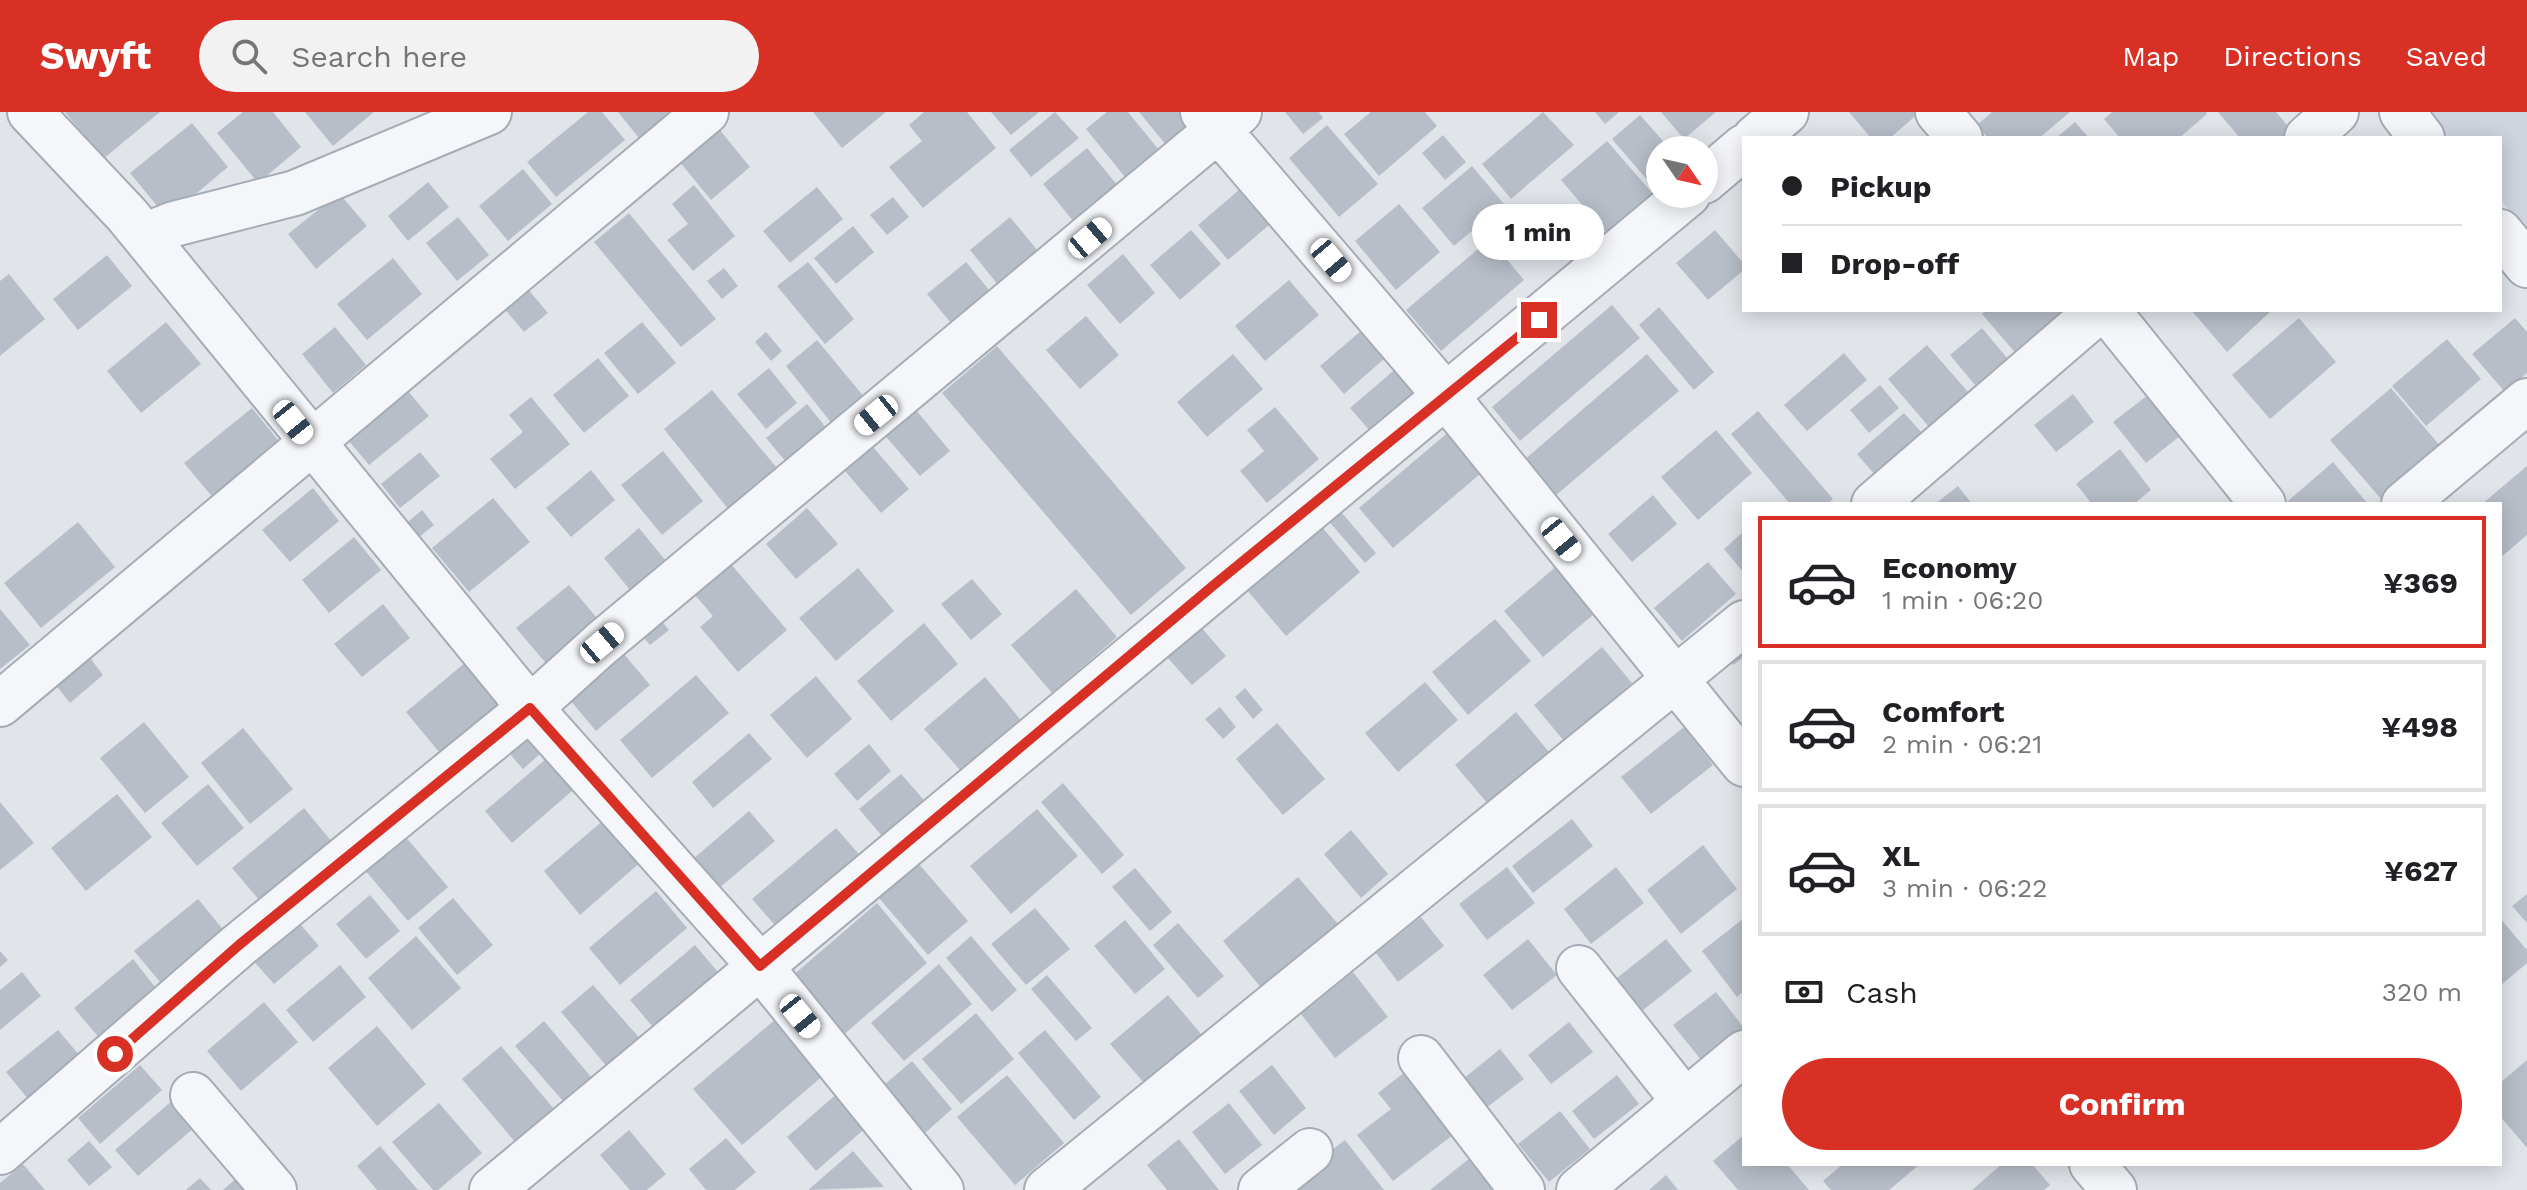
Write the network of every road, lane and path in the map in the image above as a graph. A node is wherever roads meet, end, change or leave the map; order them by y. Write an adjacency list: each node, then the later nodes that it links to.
1 (30, 112): 17 (street)
2 (489, 112): 17 (street)
3 (706, 112): 23 (street)
4 (1786, 112): 9 (street)
5 (1938, 112): 10 (street)
6 (2336, 112): 11 (street)
7 (2402, 112): 12 (street)
8 (1220, 118): 21 (street); 30 (street)
9 (1757, 136)
10 (1958, 136)
11 (2309, 136)
12 (2420, 136)
13 (1742, 149): 14 (street)
14 (1718, 169)
15 (1671, 208): 21 (street)
16 (2502, 234): 18 (street)
17 (144, 236): 23 (street)
18 (2527, 265)
19 (2097, 312): 24 (street)
20 (2109, 312): 25 (street)
21 (1446, 396): 28 (street); 32 (street)
22 (2527, 401): 26 (street)
23 (312, 445): 29 (street); 30 (street)
24 (1876, 502)
25 (2261, 502)
26 (2406, 502)
27 (1742, 625): 28 (street)
28 (1675, 682): 31 (street); 44 (street)
29 (0, 704)
30 (530, 708): 32 (street); 39 (street)
31 (1742, 762)
32 (760, 966): 42 (street); 43 (street)
33 (1579, 968): 37 (street)
34 (1742, 1055): 37 (street)
35 (1421, 1058): 46 (street)
36 (193, 1095): 41 (street)
37 (1685, 1102): 47 (street)
38 (1310, 1151): 45 (street)
39 (0, 1152)
40 (2094, 1166): 48 (street)
41 (274, 1190)
42 (492, 1190)
43 (941, 1190)
44 (1047, 1190)
45 (1261, 1190)
46 (1522, 1190)
47 (1579, 1190)
48 (2114, 1190)

